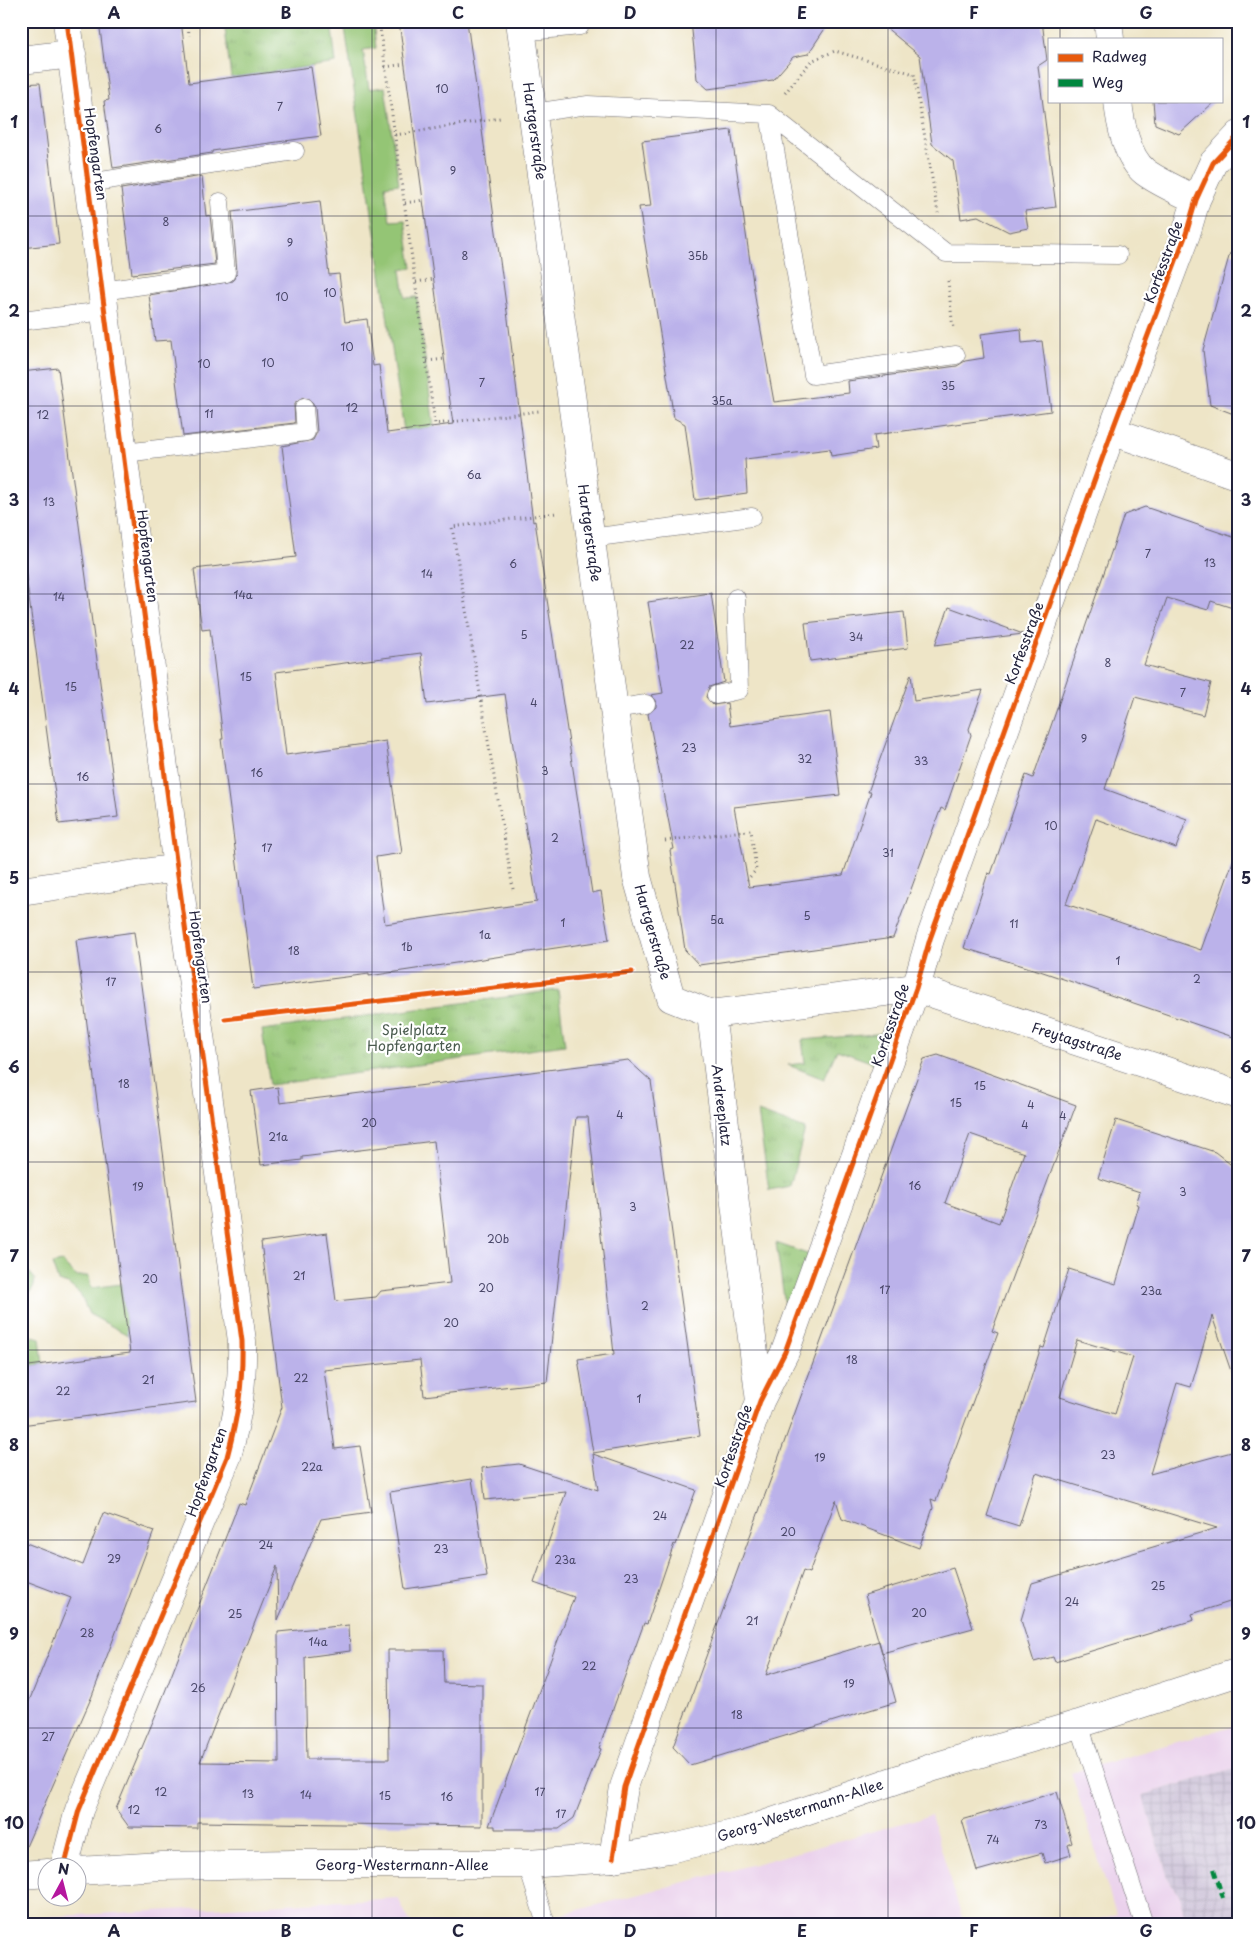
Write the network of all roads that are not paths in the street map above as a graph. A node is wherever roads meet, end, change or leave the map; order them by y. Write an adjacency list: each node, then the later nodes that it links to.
1 (67, 21): 6 (street, Hopfengarten)
2 (1108, 21): 5 (street)
3 (521, 26): 4 (lane); 9 (street, Hartgerstraße)
4 (580, 26)
5 (1110, 38)
6 (72, 54): 7 (street); 13 (street, Hopfengarten)
7 (21, 60)
8 (1118, 102): 14 (street)
9 (533, 113): 10 (lane); 25 (street, Hartgerstraße)
10 (769, 114): 16 (lane); 19 (lane)
11 (1239, 135): 14 (street, Korfesstraße)
12 (295, 151): 13 (lane)
13 (88, 183): 17 (street, Hopfengarten)
14 (1196, 200): 21 (street, Korfesstraße)
15 (220, 202): 17 (lane)
16 (1118, 255)
17 (104, 301): 18 (lane); 22 (street, Hopfengarten)
18 (21, 321)
19 (956, 355)
20 (304, 408): 22 (lane)
21 (1112, 431): 23 (street); 32 (street, Korfesstraße)
22 (124, 453): 30 (street, Hopfengarten)
23 (1239, 476)
24 (752, 517): 25 (lane)
25 (590, 538): 29 (street, Hartgerstraße)
26 (736, 598): 27 (lane)
27 (716, 695)
28 (646, 704): 29 (lane)
29 (614, 709): 33 (street, Hartgerstraße)
30 (177, 868): 31 (street); 38 (street, Hopfengarten)
31 (21, 891)
32 (916, 988): 33 (street); 34 (street, Freytagstraße); 35 (street, Korfesstraße)
33 (711, 1014): 35 (street, Andreeplatz)
34 (1239, 1095)
35 (760, 1401): 39 (street, Korfesstraße)
36 (1239, 1672): 37 (street, Georg-Westermann-Allee)
37 (1079, 1724): 39 (street, Georg-Westermann-Allee); 45 (lane)
38 (67, 1858)
39 (613, 1858): 40 (street, Georg-Westermann-Allee)
40 (527, 1864): 41 (street, Georg-Westermann-Allee); 44 (lane)
41 (88, 1870)
42 (38, 1873): 43 (street)
43 (21, 1874)
44 (546, 1924)
45 (1144, 1924)

